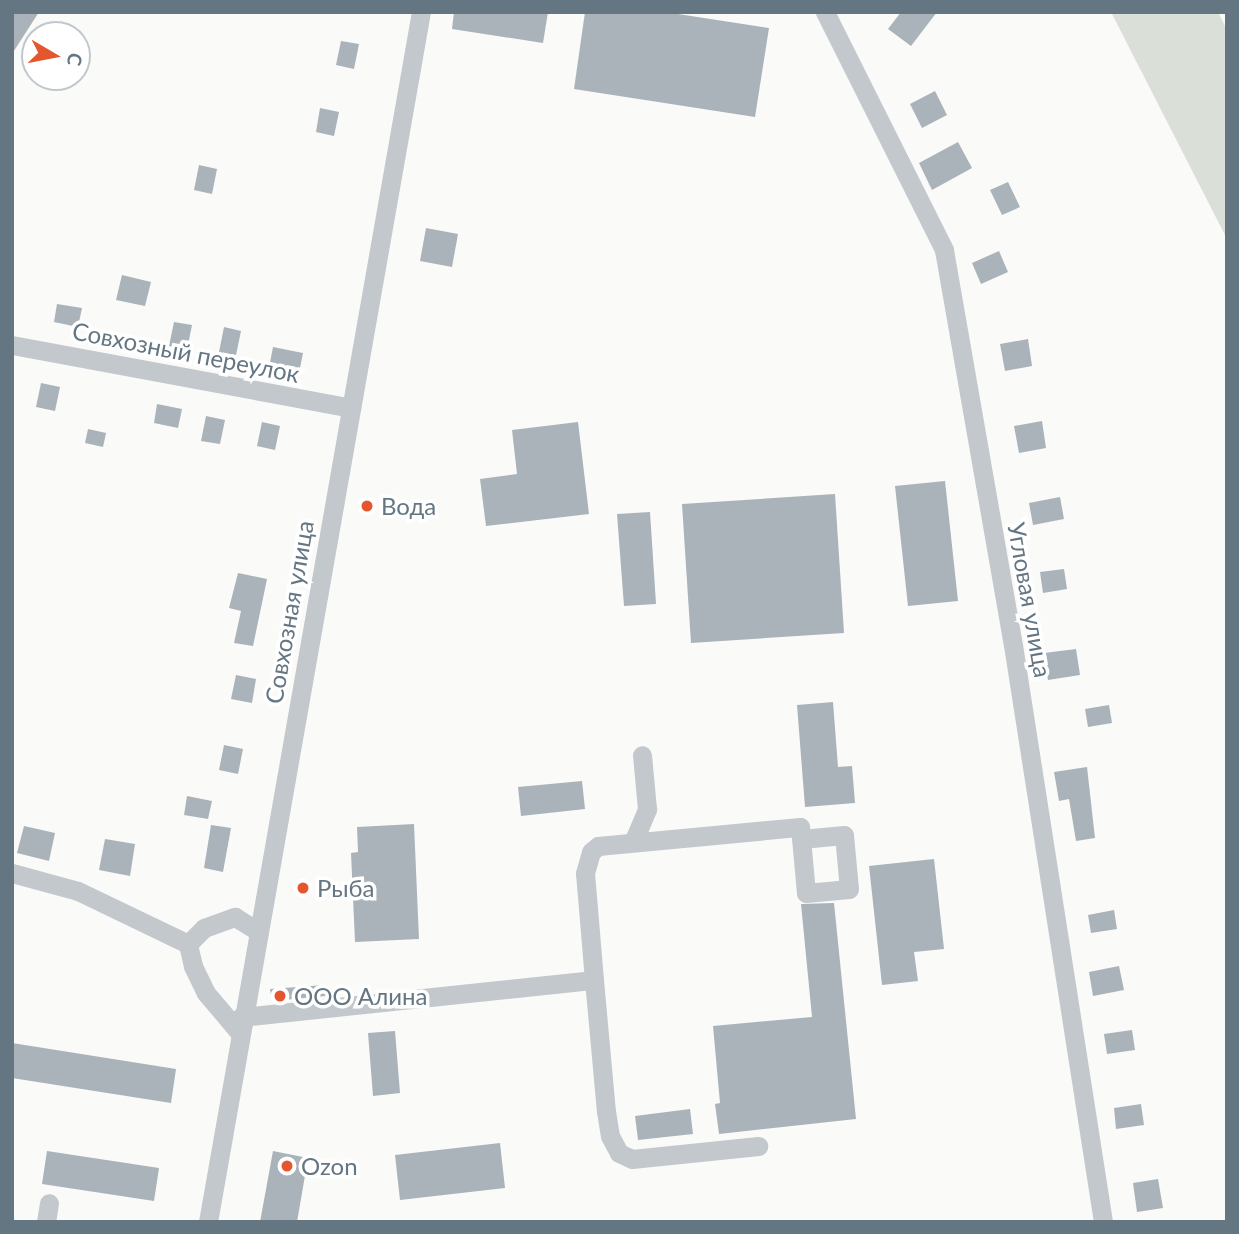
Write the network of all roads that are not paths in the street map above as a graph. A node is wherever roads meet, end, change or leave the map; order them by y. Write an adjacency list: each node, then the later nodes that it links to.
1 (421, 12): 4 (street, Совхозная улица)
2 (825, 12): 15 (street, Угловая улица)
3 (12, 345): 4 (street, Совхозный переулок)
4 (351, 408): 9 (street, Совхозная улица)
5 (642, 755): 7 (street)
6 (801, 839): 7 (street)
7 (634, 840): 11 (street)
8 (12, 873): 10 (street)
9 (257, 931): 10 (street); 12 (street, Совхозная улица)
10 (188, 944): 12 (street)
11 (594, 979): 12 (street); 13 (street)
12 (240, 1025): 14 (street, Совхозная улица)
13 (758, 1146)
14 (208, 1222)
15 (1103, 1222)

